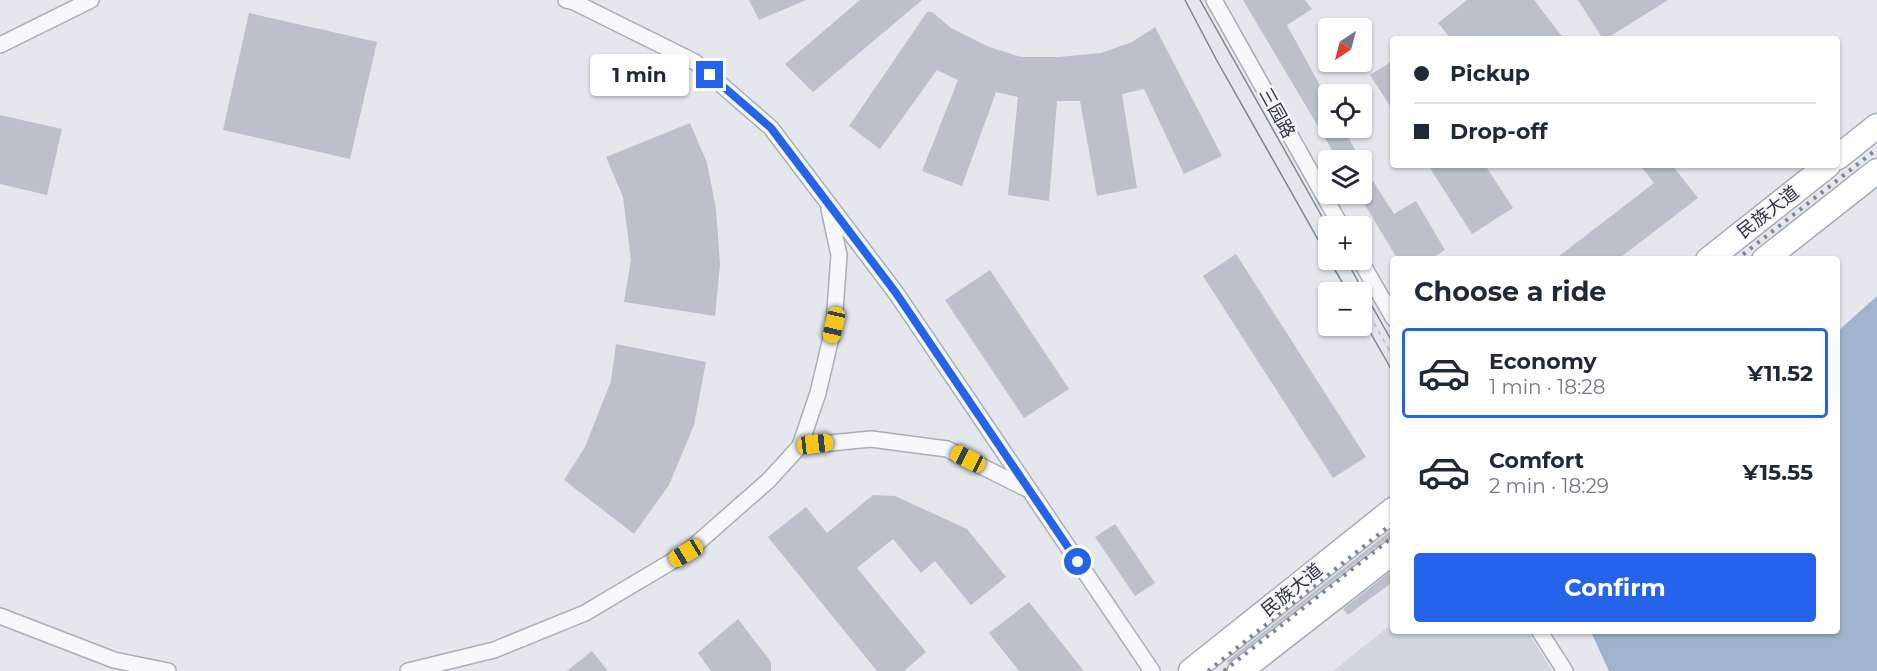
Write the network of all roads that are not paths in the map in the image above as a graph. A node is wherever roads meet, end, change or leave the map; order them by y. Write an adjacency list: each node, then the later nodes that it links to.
1 (91, 0): 4 (street)
2 (567, 0): 9 (street)
3 (1214, 0): 10 (street, 三园路)
4 (0, 45)
5 (1877, 126): 6 (main road)
6 (1840, 155)
7 (1824, 168): 11 (main road, 民族大道)
8 (1877, 171): 12 (main road, 民族大道)
9 (828, 203): 15 (street); 16 (street)
10 (1335, 216)
11 (1713, 256)
12 (1769, 256)
13 (1366, 270): 14 (street)
14 (1390, 312)
15 (800, 446): 16 (street); 22 (street)
16 (1029, 490): 23 (street)
17 (1390, 512): 24 (main road, 民族大道)
18 (1390, 554): 25 (main road, 民族大道)
19 (0, 616): 21 (street)
20 (1541, 634): 26 (street)
21 (165, 671)
22 (408, 671)
23 (1152, 671)
24 (1191, 671)
25 (1240, 671)
26 (1565, 671)

